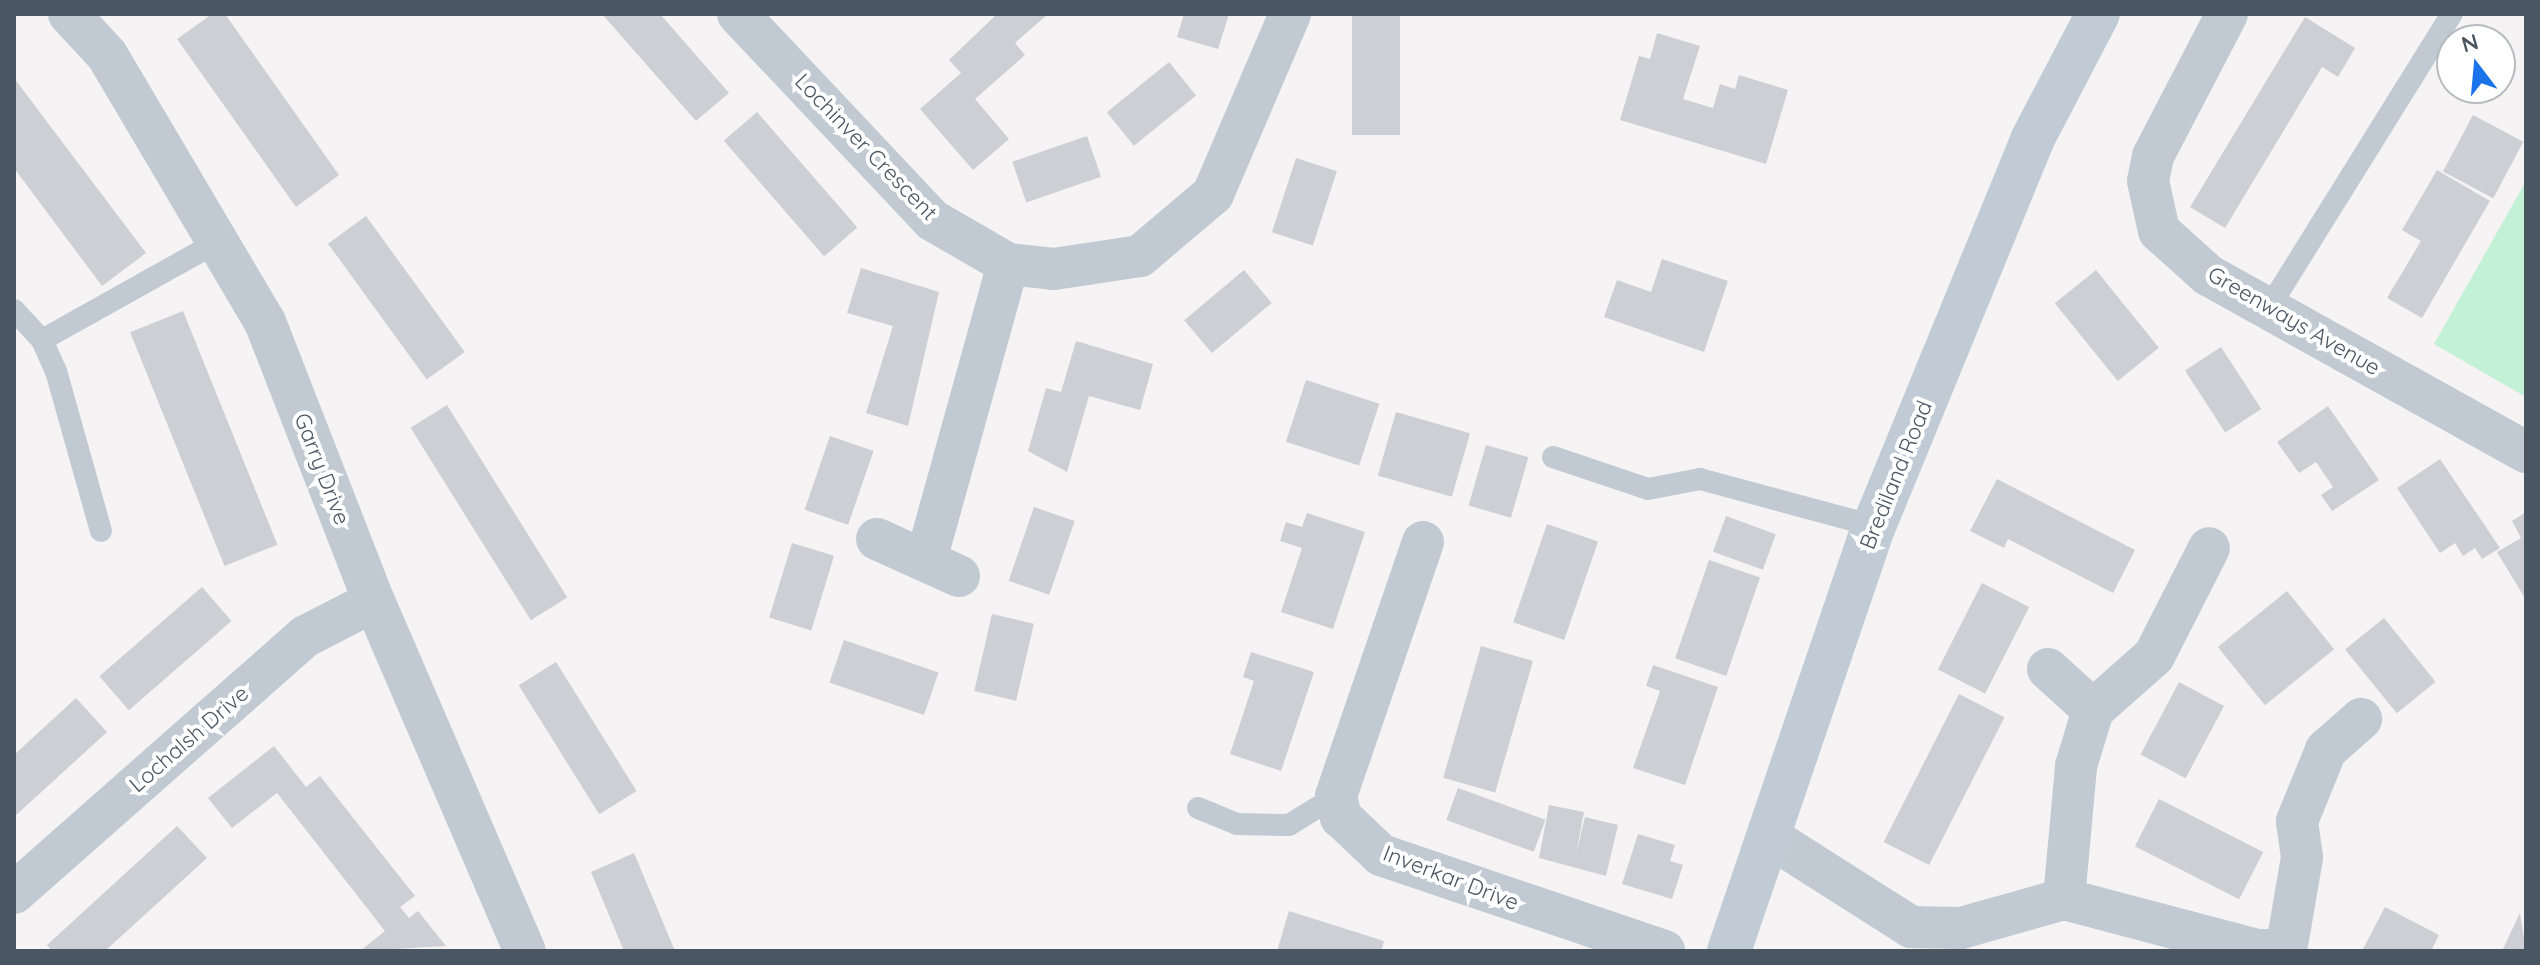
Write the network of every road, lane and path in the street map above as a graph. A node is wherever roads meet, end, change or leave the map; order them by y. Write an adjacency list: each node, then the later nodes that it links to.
1 (69, 14): 7 (street, Garry Drive)
2 (738, 14): 8 (street, Lochinver Crescent)
3 (1290, 14): 8 (street, Lochinver Crescent)
4 (2098, 14): 14 (street, Brediland Road)
5 (2227, 14): 9 (street, Greenways Avenue)
6 (2452, 14): 9 (lane)
7 (217, 242): 11 (lane); 19 (street, Garry Drive)
8 (1008, 264): 16 (street)
9 (2270, 306): 12 (street, Greenways Avenue)
10 (14, 310): 11 (lane)
11 (42, 340): 15 (lane)
12 (2526, 452)
13 (1553, 457): 14 (lane)
14 (1874, 526): 25 (street, Brediland Road)
15 (101, 531)
16 (877, 539)
17 (1423, 542): 23 (street)
18 (2209, 548): 21 (street)
19 (374, 601): 26 (street, Lochalsh Drive); 28 (street, Garry Drive)
20 (2048, 669): 21 (street)
21 (2093, 710): 27 (street)
22 (2361, 719): 31 (street)
23 (1336, 796): 24 (lane); 29 (street, Inverkar Drive)
24 (1198, 808)
25 (1771, 838): 27 (street); 30 (street, Brediland Road)
26 (14, 893)
27 (2064, 899): 31 (street)
28 (525, 951)
29 (1664, 951)
30 (1729, 951)
31 (2286, 951)

